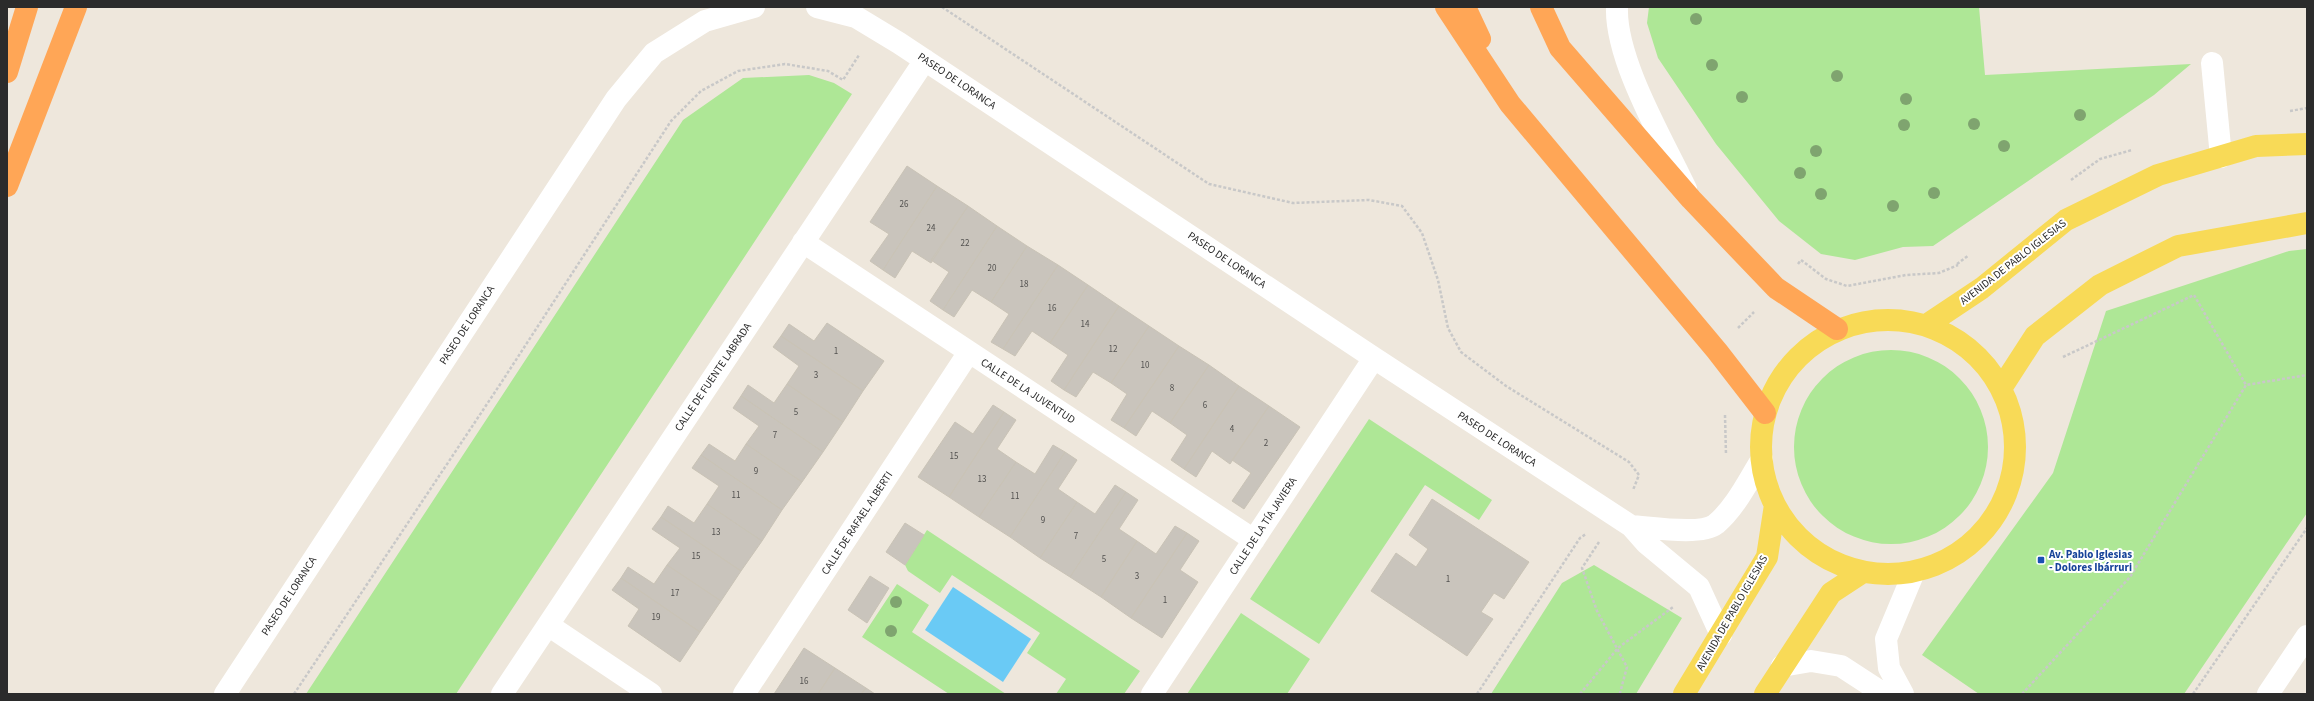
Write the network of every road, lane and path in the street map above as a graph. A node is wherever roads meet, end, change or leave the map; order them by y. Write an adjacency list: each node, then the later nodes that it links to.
1 (27, 7): 13 (highway)
2 (76, 7): 17 (highway)
3 (754, 7): 41 (street, PASEO DE LORANCA)
4 (817, 7): 10 (street, PASEO DE LORANCA)
5 (942, 7): 30 (path)
6 (1446, 7): 14 (highway)
7 (1465, 7): 14 (highway)
8 (1541, 7): 18 (highway)
9 (1617, 7): 18 (street)
10 (875, 28): 11 (street, PASEO DE LORANCA); 42 (path)
11 (925, 60): 20 (street, CALLE DE FUENTE LABRADA); 24 (street, PASEO DE LORANCA)
12 (2212, 63): 16 (street)
13 (7, 72)
14 (1510, 104): 27 (highway)
15 (2307, 144): 16 (main road, AVENIDA DE PABLO IGLESIAS)
16 (2221, 157): 21 (main road, AVENIDA DE PABLO IGLESIAS)
17 (7, 186)
18 (1691, 199): 22 (highway)
19 (2307, 223): 26 (main road)
20 (802, 242): 23 (street, CALLE DE LA JUVENTUD); 36 (street, CALLE DE FUENTE LABRADA)
21 (1928, 324): 22 (main road); 26 (main road)
22 (1837, 329): 27 (main road)
23 (969, 352): 32 (street, CALLE DE LA JUVENTUD); 45 (street, CALLE DE RAFAEL ALBERTI)
24 (1374, 358): 30 (street, PASEO DE LORANCA); 32 (street, CALLE DE LA TÍA JAVIERA)
25 (2307, 375): 54 (path)
26 (2002, 387): 34 (main road)
27 (1765, 413): 28 (main road)
28 (1762, 459): 29 (main road); 30 (street, PASEO DE LORANCA)
29 (1774, 505): 33 (main road); 37 (main road, AVENIDA DE PABLO IGLESIAS)
30 (1622, 520): 35 (street, PASEO DE LORANCA); 39 (path); 47 (path)
31 (2307, 528): 55 (path)
32 (1254, 540): 46 (street, CALLE DE LA TÍA JAVIERA)
33 (1863, 572): 34 (main road); 40 (main road)
34 (1914, 572): 53 (street)
35 (1698, 587): 37 (street, PASEO DE LORANCA); 39 (path)
36 (548, 626): 43 (street, CALLE DE FUENTE LABRADA); 44 (street)
37 (1721, 635): 50 (main road, AVENIDA DE PABLO IGLESIAS)
38 (2307, 636): 56 (street)
39 (1618, 648): 48 (path); 49 (path)
40 (1782, 666): 51 (main road); 52 (street)
41 (225, 694)
42 (294, 694)
43 (502, 694)
44 (651, 694)
45 (744, 694)
46 (1152, 694)
47 (1477, 694)
48 (1580, 694)
49 (1622, 694)
50 (1684, 694)
51 (1765, 694)
52 (1884, 694)
53 (1903, 694)
54 (2022, 694)
55 (2193, 694)
56 (2268, 694)

